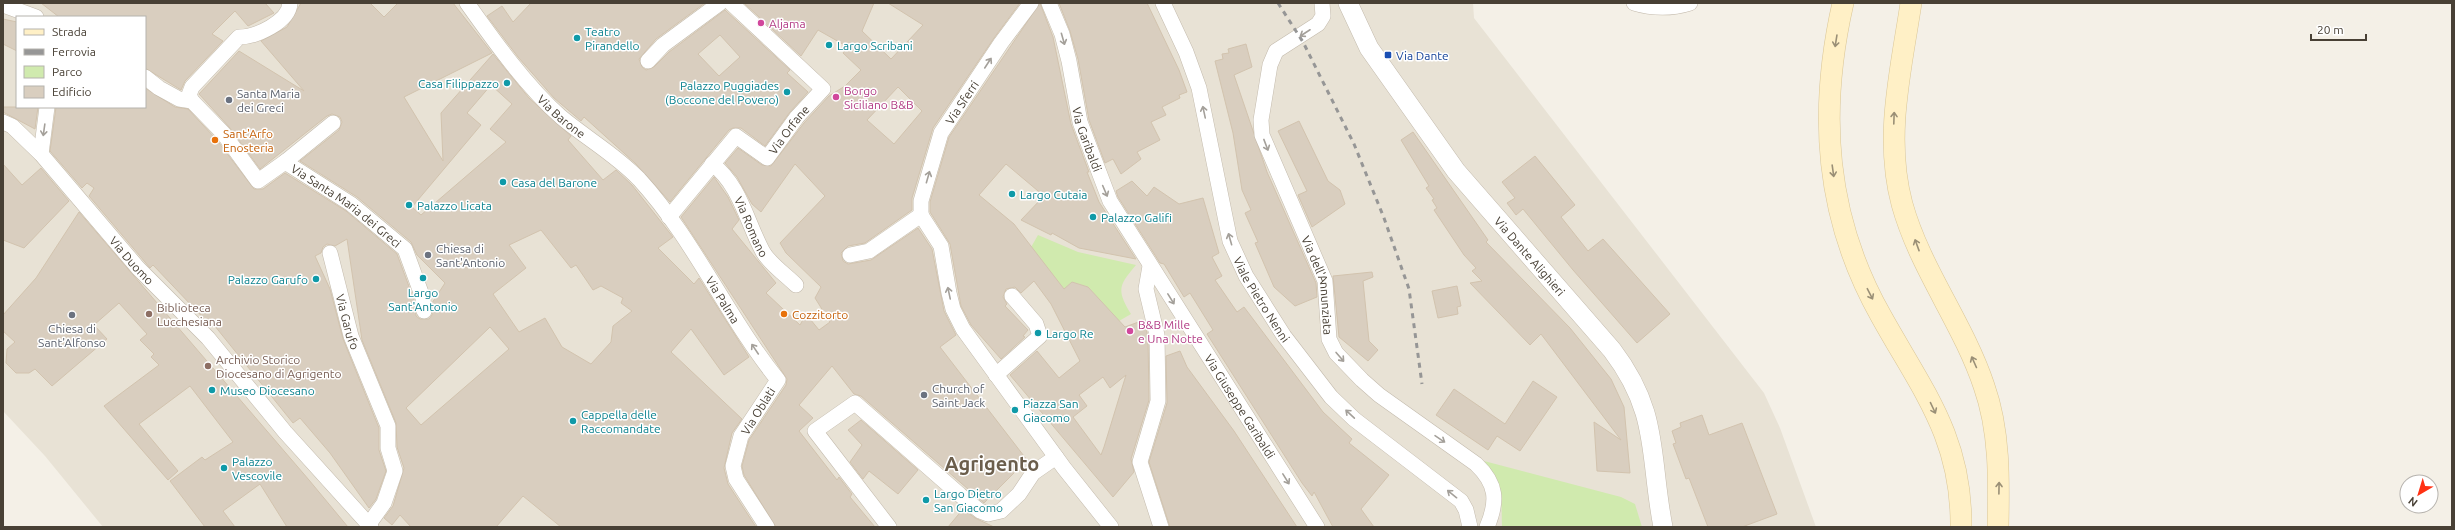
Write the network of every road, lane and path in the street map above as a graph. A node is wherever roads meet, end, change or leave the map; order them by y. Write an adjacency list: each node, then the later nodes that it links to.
1 (467, 3): 26 (street, Via Barone)
2 (720, 3): 16 (street)
3 (731, 3): 24 (street, Via Orfane)
4 (1031, 3): 25 (street, Via Sferri, one-way to 4)
5 (1048, 3): 29 (street, Via Garibaldi, one-way to 29)
6 (1163, 3): 42 (street, Viale Pietro Nenni, one-way to 6)
7 (1322, 3): 43 (street, Via dell'Annunziata, one-way to 43)
8 (1348, 3): 44 (street, Via Dante Alighieri)
9 (1634, 3): 10 (street)
10 (1690, 3)
11 (1843, 3): 45 (main road, one-way to 45)
12 (1911, 3): 46 (main road, one-way to 12)
13 (3, 5): 15 (street)
14 (290, 6): 18 (street)
15 (33, 16)
16 (648, 61)
17 (146, 78): 18 (street, Via Santa Maria dei Greci)
18 (192, 101): 23 (street, Via Santa Maria dei Greci)
19 (47, 108): 22 (street, one-way to 22)
20 (3, 122): 22 (street, Via Duomo)
21 (333, 123): 23 (street)
22 (41, 154): 36 (street, Via Duomo)
23 (285, 162): 32 (street, Via Santa Maria dei Greci)
24 (712, 164): 26 (street, Via Orfane); 30 (street, Via Romano)
25 (921, 215): 28 (street); 33 (street, one-way to 25)
26 (669, 217): 34 (street, Via Palma, one-way to 26)
27 (330, 253): 36 (street, Via Garufo)
28 (850, 256)
29 (1150, 266): 40 (street); 41 (street, Via Giuseppe Garibaldi, one-way to 41)
30 (796, 285)
31 (1012, 296): 33 (street)
32 (424, 311)
33 (996, 375): 35 (street)
34 (778, 380): 37 (street, Via Oblati)
35 (1056, 457): 38 (street); 39 (street)
36 (370, 526)
37 (767, 527)
38 (889, 527)
39 (1111, 527)
40 (1161, 527)
41 (1317, 527)
42 (1470, 527)
43 (1487, 527)
44 (1662, 527)
45 (1961, 527)
46 (1998, 527)

